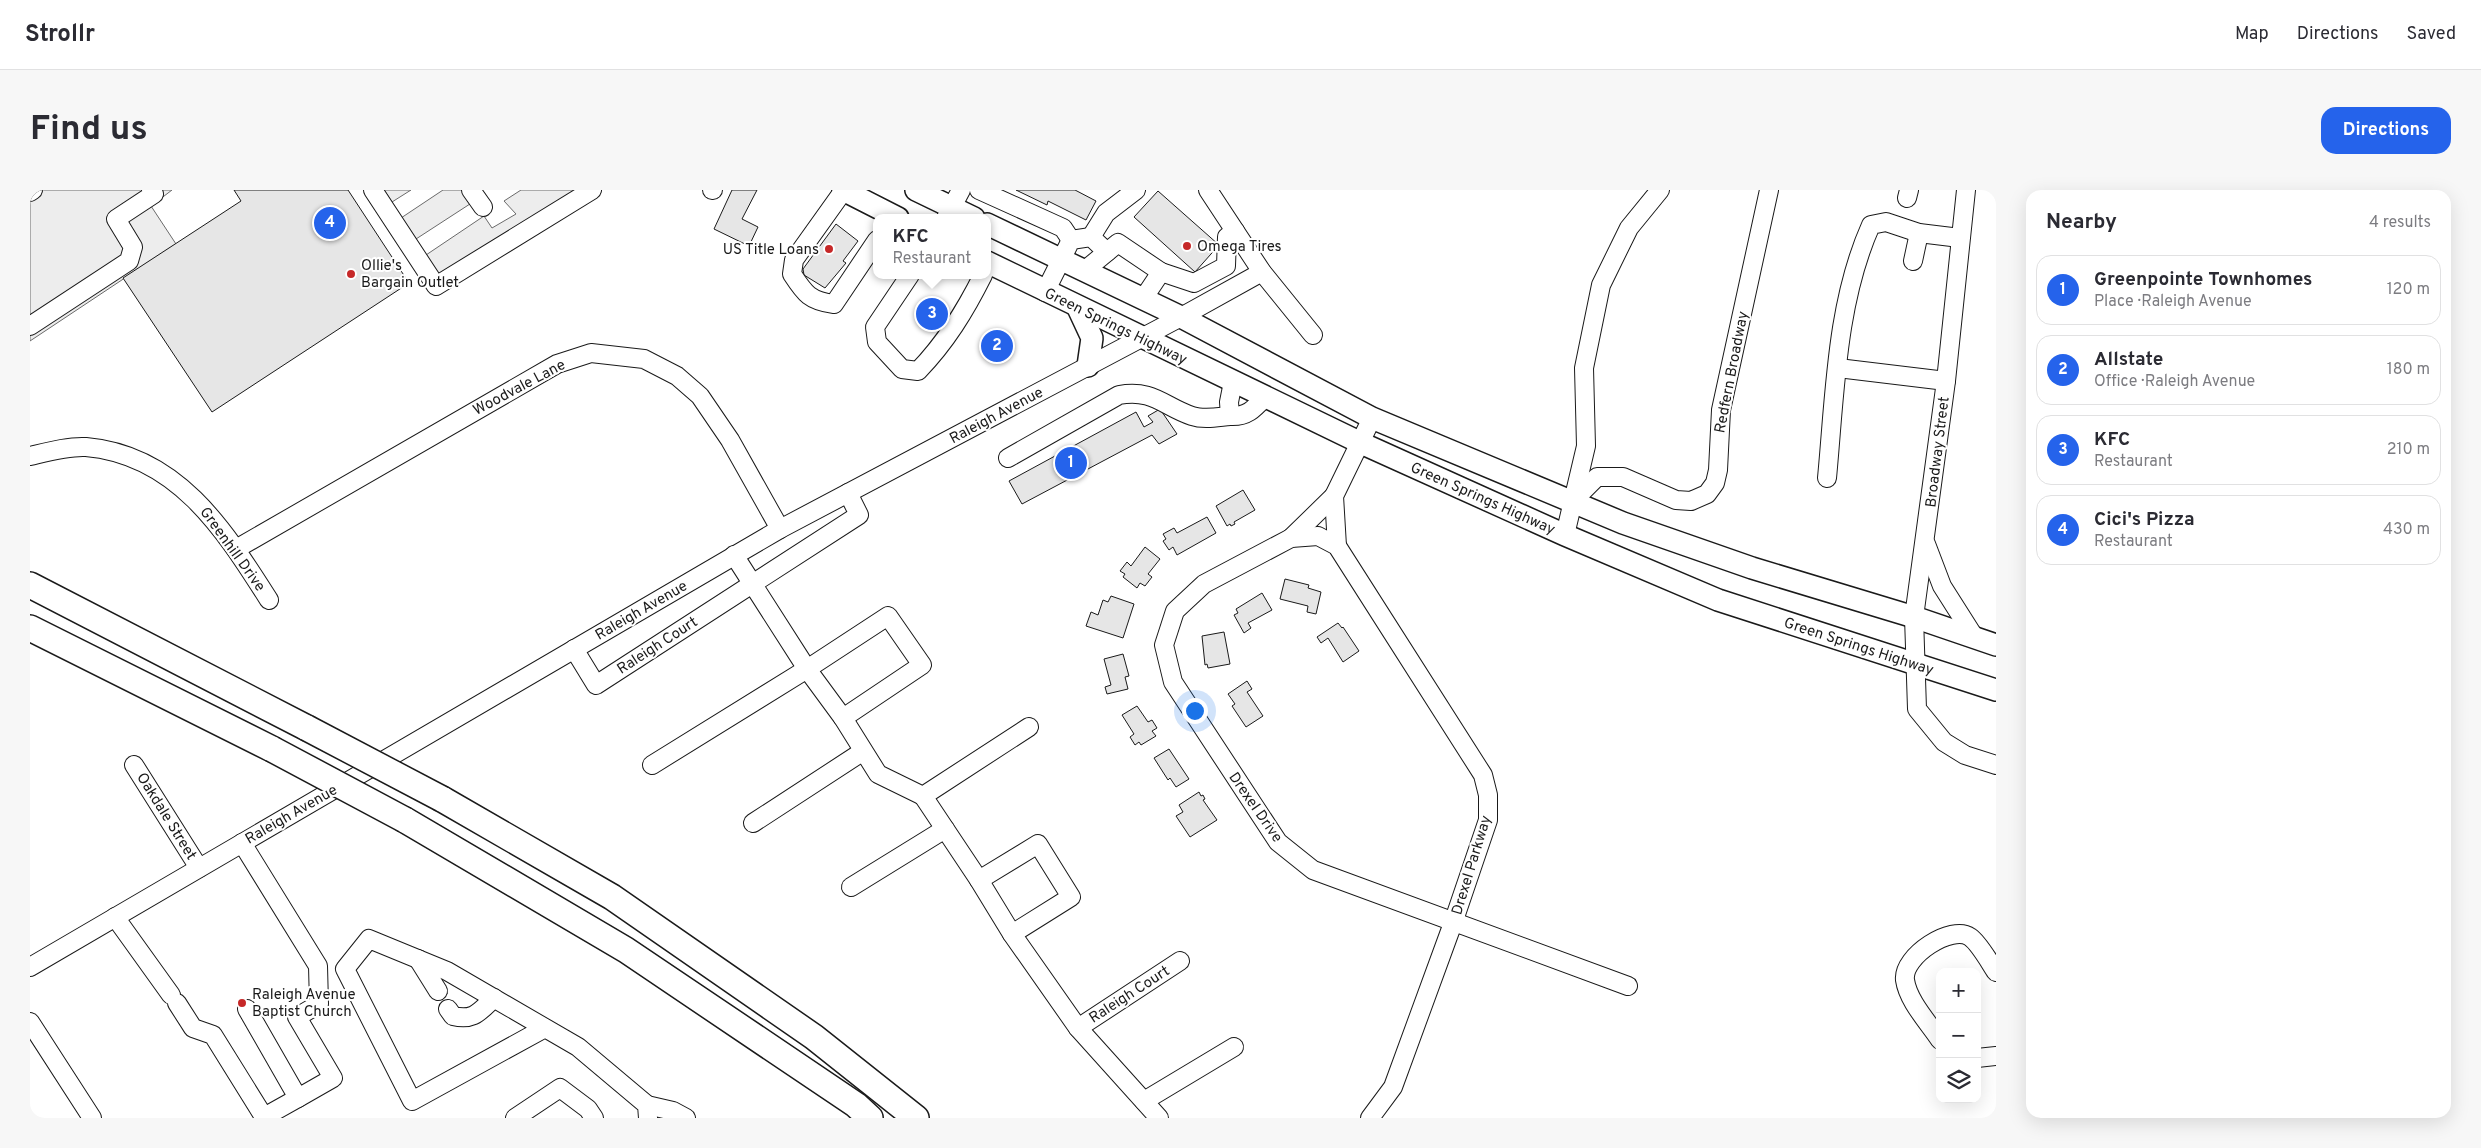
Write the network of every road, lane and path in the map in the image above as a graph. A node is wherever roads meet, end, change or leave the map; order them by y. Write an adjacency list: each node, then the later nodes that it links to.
1 (152, 190): 39 (street)
2 (373, 190): 4 (street)
3 (471, 190): 14 (street)
4 (592, 190)
5 (844, 190): 15 (main road); 23 (street)
6 (916, 190): 13 (main road)
7 (979, 190): 22 (street)
8 (1136, 190): 20 (street)
9 (1208, 190): 18 (street)
10 (1660, 190): 55 (street)
11 (1769, 190): 55 (street, Redfern Broadway)
12 (1966, 190): 21 (street, Broadway Street)
13 (953, 205): 16 (main road)
14 (482, 206)
15 (889, 214)
16 (968, 214)
17 (991, 226): 25 (main road, Green Springs Highway)
18 (1235, 231): 30 (street); 31 (street)
19 (1919, 233): 21 (street); 26 (street); 43 (street)
20 (1091, 237): 22 (street); 24 (street)
21 (1960, 238): 44 (street, Broadway Street)
22 (1071, 240): 25 (street)
23 (873, 246)
24 (1107, 252): 28 (street); 29 (street)
25 (1062, 260): 28 (main road, Green Springs Highway); 34 (street)
26 (1913, 261)
27 (991, 269): 34 (main road, Green Springs Highway)
28 (1084, 270): 36 (main road, Green Springs Highway)
29 (1161, 272): 31 (street); 36 (street)
30 (1262, 272): 35 (street, Raleigh Avenue); 40 (street)
31 (1208, 276): 35 (street)
32 (907, 279): 33 (street)
33 (981, 279)
34 (1045, 292): 37 (main road, Green Springs Highway)
35 (1219, 296): 38 (street, Raleigh Avenue)
36 (1143, 299): 38 (main road, Green Springs Highway)
37 (1078, 308): 41 (main road, Green Springs Highway); 42 (main road)
38 (1181, 317): 41 (street, Raleigh Avenue); 48 (main road, Green Springs Highway)
39 (30, 326)
40 (1313, 335)
41 (1141, 338): 42 (street, Raleigh Avenue); 45 (main road, Green Springs Highway)
42 (1088, 366): 53 (street, Raleigh Avenue)
43 (1838, 368): 44 (street); 52 (street)
44 (1946, 381): 60 (street, Broadway Street)
45 (1233, 382): 46 (main road, Green Springs Highway); 47 (street)
46 (1265, 398): 47 (street); 49 (main road, Green Springs Highway)
47 (1230, 416): 51 (street)
48 (1372, 418): 49 (street); 55 (main road, Green Springs Highway)
49 (1361, 444): 54 (street); 57 (main road, Green Springs Highway)
50 (30, 456): 62 (street, Greenhill Drive)
51 (1008, 458)
52 (1827, 478)
53 (848, 493): 56 (street, Raleigh Avenue); 64 (street, Raleigh Court)
54 (1334, 496): 59 (street, Drexel Drive); 61 (street, Drexel Parkway)
55 (1573, 501): 57 (street); 67 (main road, Green Springs Highway)
56 (780, 529): 62 (street, Woodvale Lane); 63 (street, Raleigh Avenue)
57 (1565, 535): 72 (main road, Green Springs Highway)
58 (1318, 536): 59 (street, Drexel Drive); 61 (street, Drexel Parkway)
59 (1291, 538): 89 (street, Drexel Drive)
60 (1925, 541): 67 (street, Broadway Street); 69 (street)
61 (1337, 546): 89 (street, Drexel Parkway)
62 (236, 549): 66 (street, Greenhill Drive)
63 (734, 555): 64 (street); 71 (street, Raleigh Avenue)
64 (753, 583): 71 (street, Raleigh Court); 73 (street)
65 (30, 585): 115 (highway, bridge)
66 (269, 600)
67 (1914, 617): 69 (main road, Green Springs Highway); 72 (street, Broadway Street)
68 (30, 628): 114 (highway, bridge)
69 (1975, 638): 70 (main road, Green Springs Highway)
70 (1996, 645)
71 (574, 649): 84 (street, Raleigh Avenue)
72 (1916, 664): 74 (main road, Green Springs Highway); 78 (street, Broadway Street)
73 (807, 669): 75 (street); 75 (street); 80 (street)
74 (1996, 690)
75 (843, 718): 77 (street)
76 (1029, 727): 81 (street)
77 (862, 752): 81 (street); 82 (street)
78 (1996, 764)
79 (134, 765): 85 (street, Oakdale Street)
80 (652, 765)
81 (923, 796): 83 (street, Raleigh Court)
82 (753, 822)
83 (945, 829): 86 (street, Raleigh Court); 87 (street)
84 (242, 843): 85 (street, Raleigh Avenue); 107 (street)
85 (199, 868): 88 (street, Raleigh Avenue)
86 (979, 880): 90 (street, Raleigh Court); 90 (street)
87 (851, 887)
88 (115, 917): 93 (street, Raleigh Avenue); 107 (street)
89 (1453, 923): 95 (street, Drexel Drive); 117 (street, Drexel Parkway)
90 (1012, 934): 102 (street, Raleigh Court)
91 (418, 959): 96 (street); 97 (street); 101 (street)
92 (1180, 961): 102 (street, Raleigh Court)
93 (30, 967)
94 (1996, 972): 103 (street)
95 (1628, 986)
96 (438, 991)
97 (494, 998): 98 (street); 101 (street)
98 (448, 1009)
99 (247, 1010): 107 (street)
100 (30, 1022): 110 (street)
101 (545, 1028): 109 (street)
102 (1078, 1028): 108 (street, Raleigh Court)
103 (1936, 1034)
104 (1234, 1047): 108 (street)
105 (1996, 1056): 106 (street)
106 (1981, 1058)
107 (298, 1098)
108 (1144, 1101): 116 (street, Raleigh Court)
109 (648, 1112): 113 (street)
110 (92, 1118)
111 (515, 1118): 112 (street)
112 (594, 1118)
113 (686, 1118)
114 (870, 1118)
115 (916, 1118)
116 (1159, 1118)
117 (1370, 1118)

